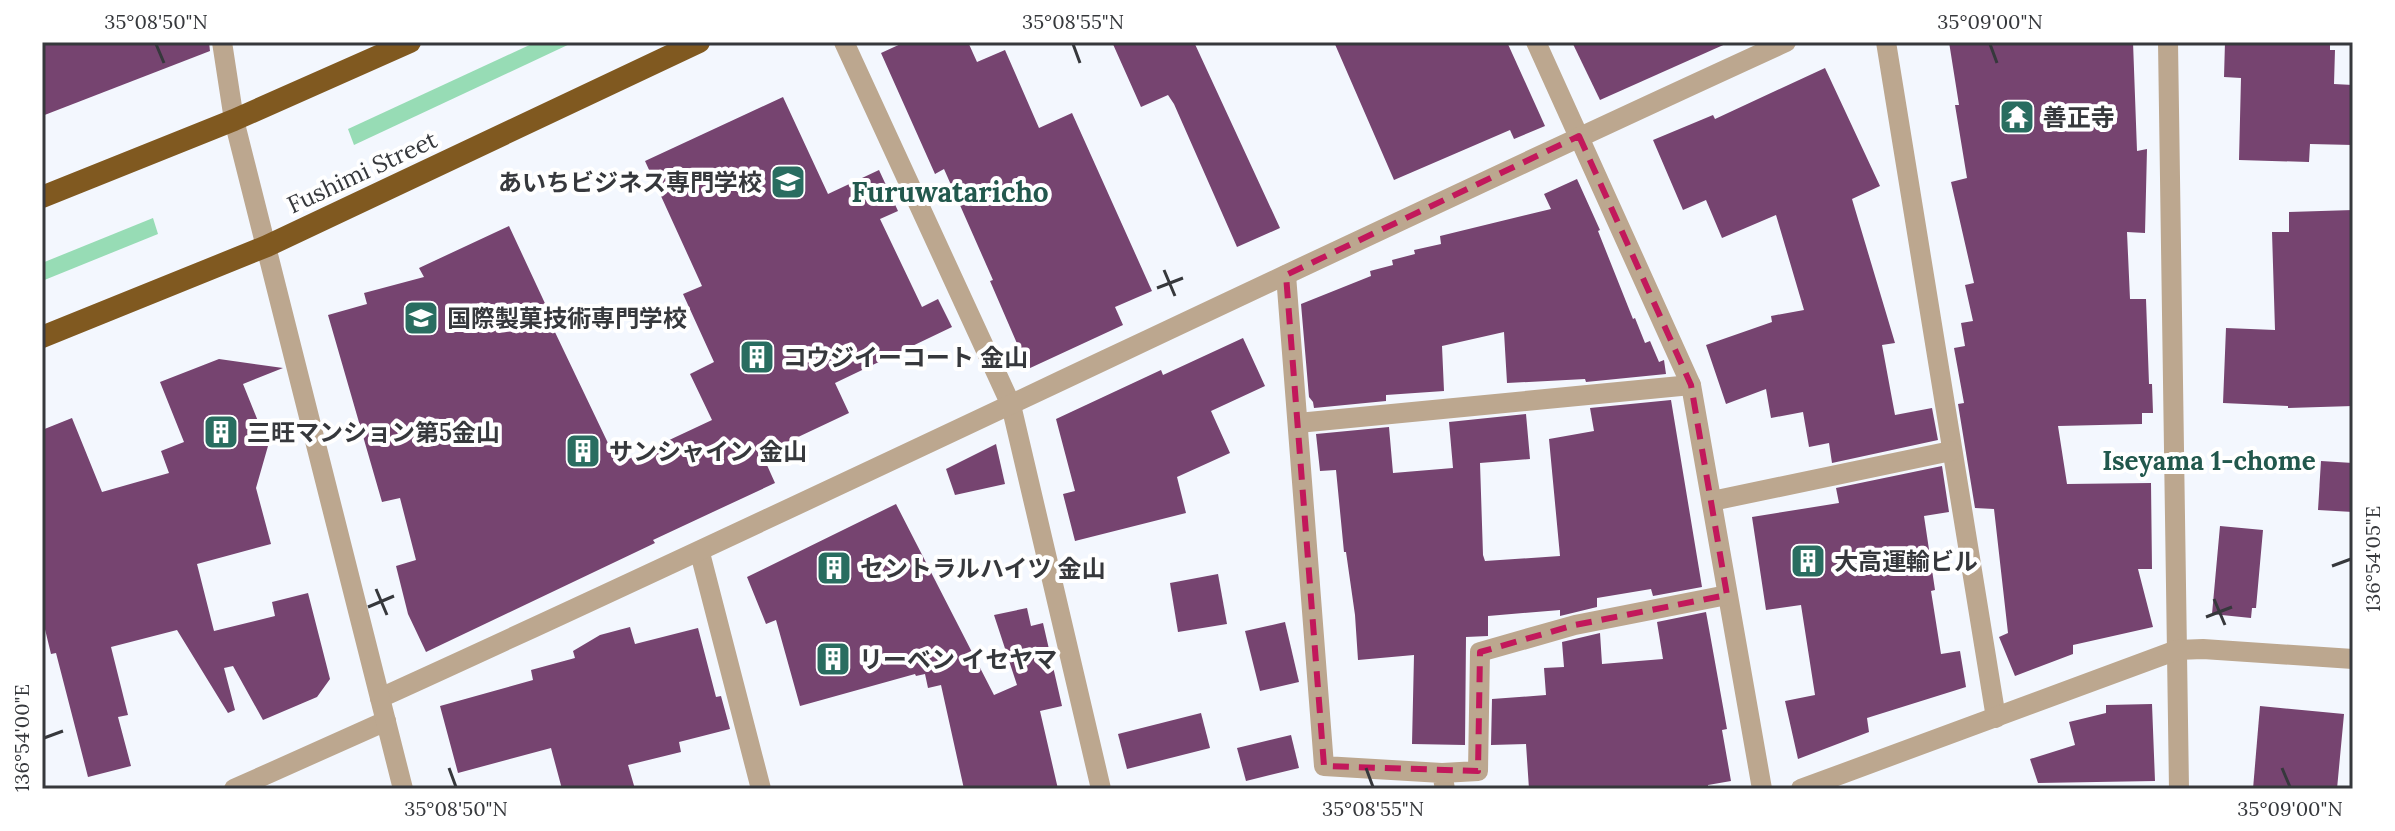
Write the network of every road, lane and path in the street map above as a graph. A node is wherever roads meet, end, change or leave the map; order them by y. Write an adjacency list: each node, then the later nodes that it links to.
1 (222, 42): 9 (street)
2 (410, 42): 9 (highway)
3 (699, 42): 12 (highway, Fushimi Street)
4 (844, 42): 16 (street)
5 (1536, 42): 10 (street)
6 (1786, 42): 10 (street)
7 (1886, 42): 18 (street)
8 (2168, 42): 22 (street)
9 (234, 120): 11 (highway); 12 (street)
10 (1579, 136): 13 (street); 15 (street)
11 (42, 197)
12 (267, 246): 14 (highway, Fushimi Street); 24 (street)
13 (1286, 275): 16 (street); 17 (street)
14 (42, 337)
15 (1691, 385): 17 (street); 19 (street)
16 (1011, 405): 20 (street); 31 (street)
17 (1298, 423): 27 (street)
18 (1951, 451): 19 (street); 25 (street)
19 (1712, 501): 21 (street)
20 (700, 553): 24 (street); 30 (street)
21 (1727, 595): 27 (street); 32 (street)
22 (2177, 650): 23 (street); 25 (street); 34 (street)
23 (2353, 659)
24 (380, 698): 26 (street)
25 (1996, 718): 33 (street)
26 (386, 721): 28 (street); 29 (street)
27 (1443, 781)
28 (234, 789)
29 (403, 789)
30 (761, 789)
31 (1101, 789)
32 (1762, 789)
33 (1801, 789)
34 (2179, 789)

